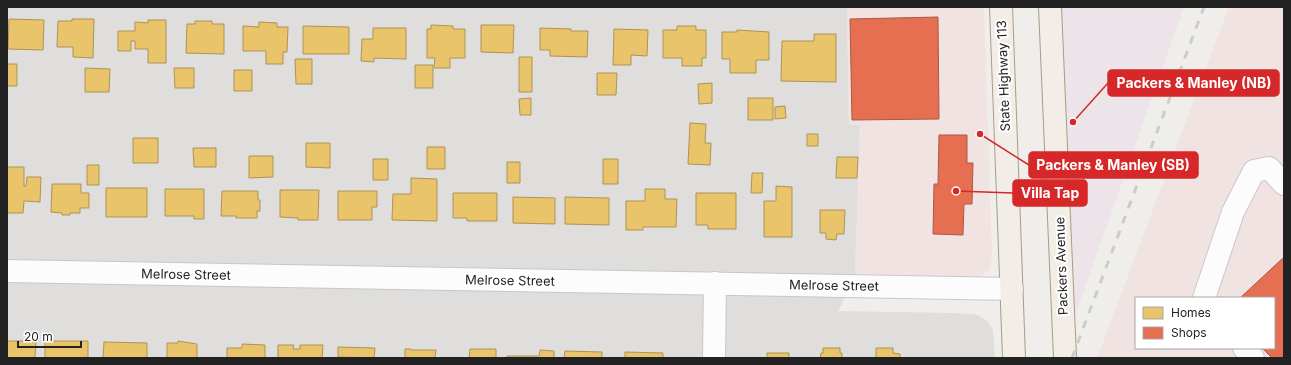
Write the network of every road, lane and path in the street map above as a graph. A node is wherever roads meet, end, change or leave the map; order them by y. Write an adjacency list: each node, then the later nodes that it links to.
1 (1001, 7): 6 (main road, State Highway 113)
2 (1050, 7): 11 (main road, Packers Avenue)
3 (1284, 184): 7 (street)
4 (7, 271): 5 (street, Melrose Street)
5 (715, 283): 6 (street, Melrose Street); 9 (street)
6 (1012, 289): 10 (main road)
7 (1204, 297)
8 (1245, 349): 12 (street)
9 (714, 358)
10 (1014, 358)
11 (1065, 358)
12 (1253, 358)

